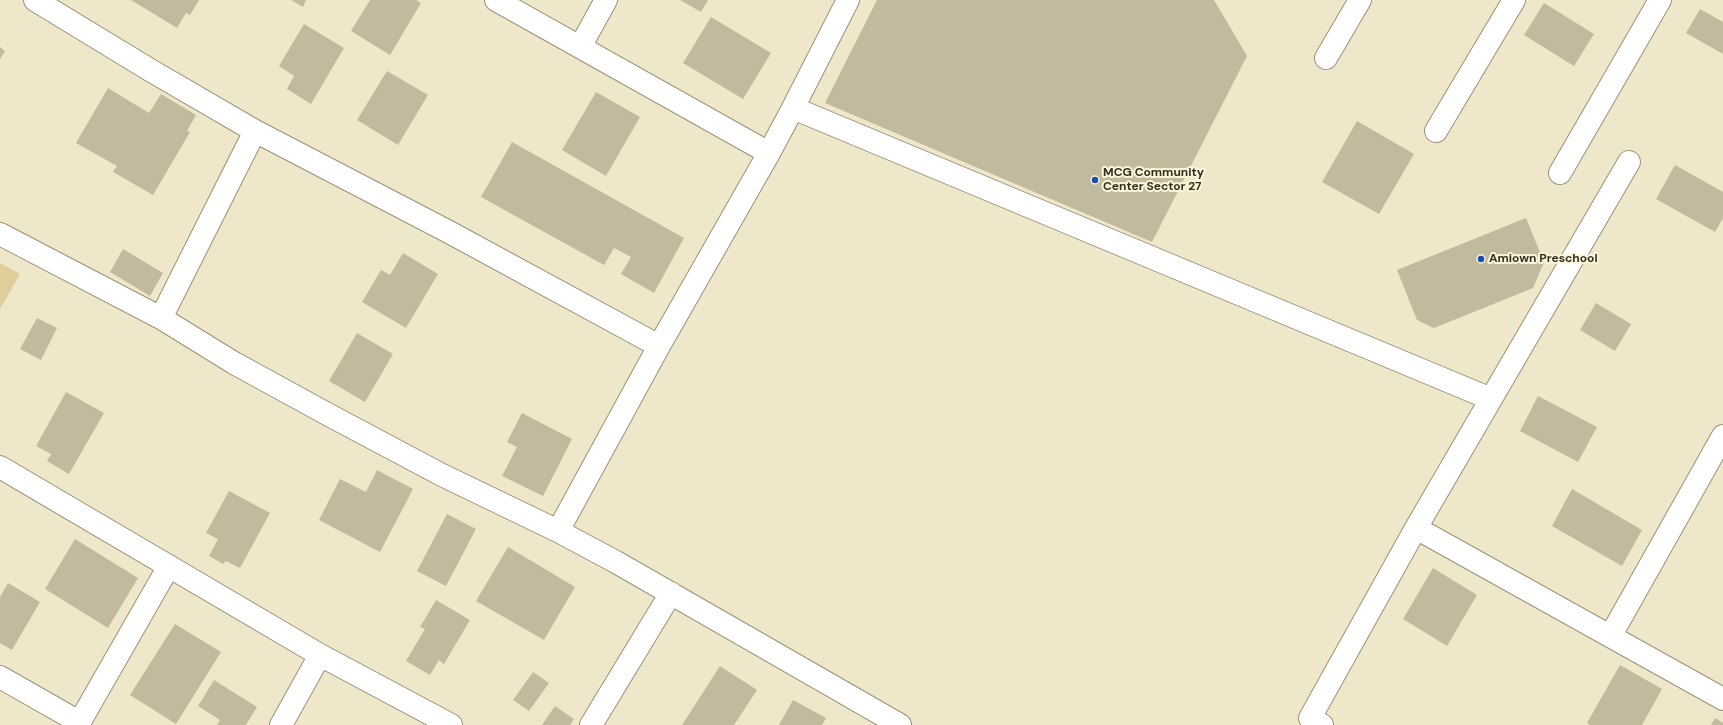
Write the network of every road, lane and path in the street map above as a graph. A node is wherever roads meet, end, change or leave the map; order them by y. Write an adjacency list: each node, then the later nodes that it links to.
1 (35, 0): 11 (street)
2 (496, 0): 8 (street)
3 (606, 0): 8 (street)
4 (848, 0): 10 (street)
5 (1360, 0): 9 (street)
6 (1514, 0): 12 (street)
7 (1660, 0): 15 (street)
8 (580, 47): 13 (street)
9 (1326, 58)
10 (794, 108): 13 (street); 19 (street)
11 (255, 130): 17 (street); 18 (street)
12 (1436, 131)
13 (769, 153): 18 (street)
14 (1629, 162): 19 (street)
15 (1560, 173)
16 (0, 234): 17 (street)
17 (161, 318): 23 (street)
18 (659, 346): 23 (street)
19 (1491, 399): 22 (street)
20 (1723, 436): 26 (street)
21 (0, 467): 24 (street)
22 (1416, 528): 26 (street); 30 (street)
23 (558, 531): 25 (street)
24 (170, 566): 27 (street); 31 (street)
25 (671, 593): 34 (street); 35 (street)
26 (1611, 635): 29 (street)
27 (320, 655): 32 (street); 33 (street)
28 (0, 677): 31 (street)
29 (1723, 699)
30 (1313, 723)
31 (78, 724)
32 (281, 725)
33 (451, 725)
34 (591, 725)
35 (900, 725)

